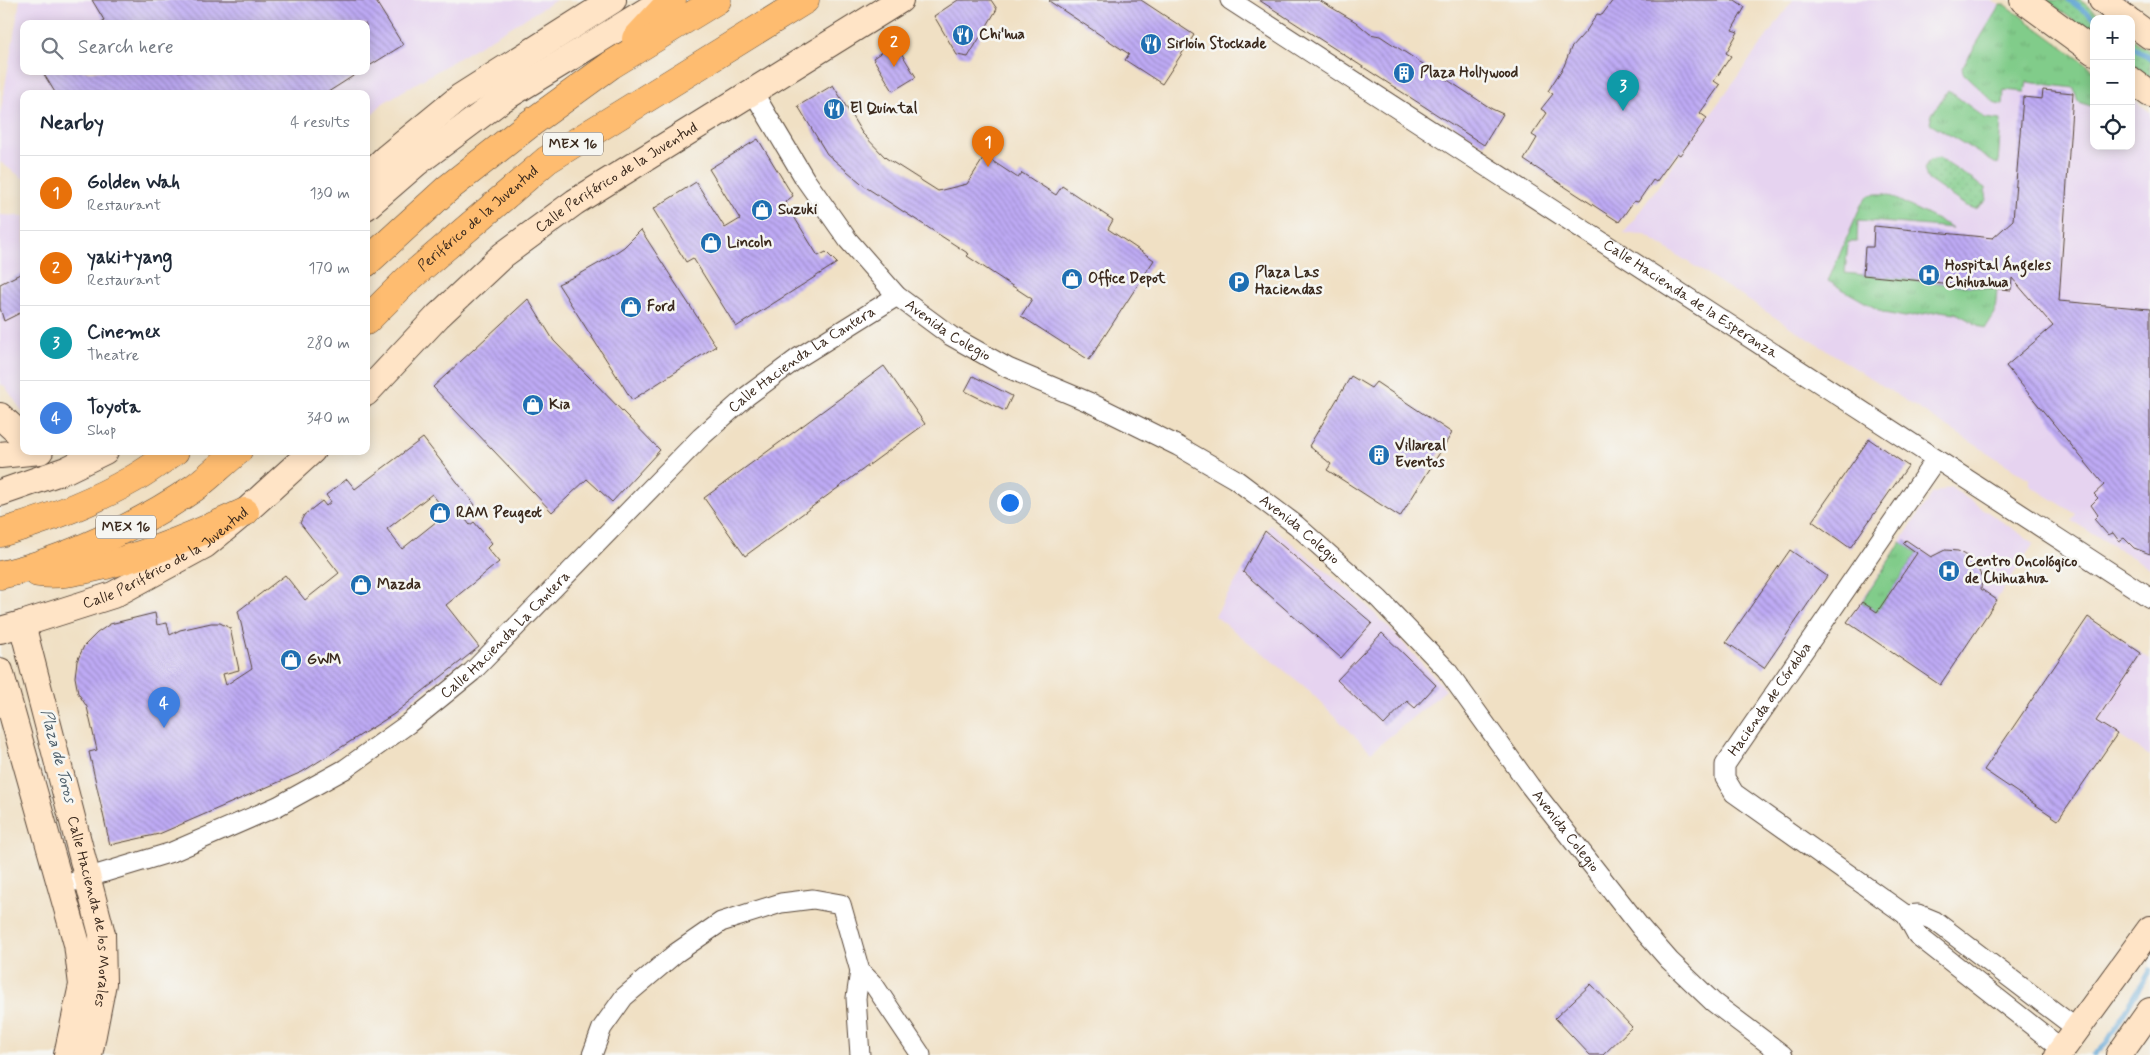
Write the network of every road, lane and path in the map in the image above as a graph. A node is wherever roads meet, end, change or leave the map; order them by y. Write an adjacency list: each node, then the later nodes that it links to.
1 (613, 0): 18 (main road)
2 (664, 0): 19 (main road)
3 (672, 0): 14 (highway)
4 (717, 0): 14 (highway, MEX 16)
5 (805, 0): 22 (highway, Periférico de la Juventud / MEX 16)
6 (900, 0): 16 (main road, Calle Periférico de la Juventud)
7 (1230, 0): 32 (street, Calle Hacienda de la Esperanza)
8 (2023, 0): 13 (main road)
9 (2102, 0): 10 (main road)
10 (2122, 15)
11 (2135, 25): 12 (main road)
12 (2150, 36)
13 (2090, 49)
14 (611, 66): 20 (highway, MEX 16)
15 (2135, 83): 17 (main road)
16 (753, 92): 21 (street, Avenida Colegio); 23 (main road, Calle Periférico de la Juventud)
17 (2150, 94)
18 (370, 173)
19 (370, 204)
20 (370, 259)
21 (897, 296): 40 (street, Calle Hacienda La Cantera); 52 (street, Avenida Colegio)
22 (370, 317)
23 (370, 390)
24 (0, 416): 25 (main road)
25 (20, 439)
26 (20, 442): 27 (main road)
27 (0, 455)
28 (98, 455): 33 (main road)
29 (169, 455): 35 (highway, MEX 16)
30 (233, 455): 36 (highway, MEX 16)
31 (308, 455): 34 (main road, Calle Periférico de la Juventud)
32 (1936, 458): 37 (street, Calle Hacienda de la Esperanza); 42 (street, Hacienda de Córdoba)
33 (0, 493)
34 (245, 512): 36 (highway); 38 (main road, Calle Periférico de la Juventud)
35 (0, 533)
36 (9, 573)
37 (2150, 598)
38 (11, 627): 40 (main road, Calle Hacienda de los Morales)
39 (0, 671): 41 (main road, Calle Hacienda de los Morales)
40 (87, 878): 41 (street, Calle Hacienda La Cantera); 48 (main road, Calle Hacienda de los Morales)
41 (60, 885): 47 (main road, Calle Hacienda de los Morales)
42 (1906, 915): 46 (street, Hacienda de Córdoba); 46 (street, Hacienda de Córdoba)
43 (2150, 929): 46 (main road)
44 (860, 971): 49 (street); 50 (street); 51 (street)
45 (2150, 1011): 53 (main road)
46 (2066, 1045)
47 (67, 1055)
48 (89, 1055)
49 (592, 1055)
50 (860, 1055)
51 (921, 1055)
52 (1783, 1055)
53 (2119, 1055)

